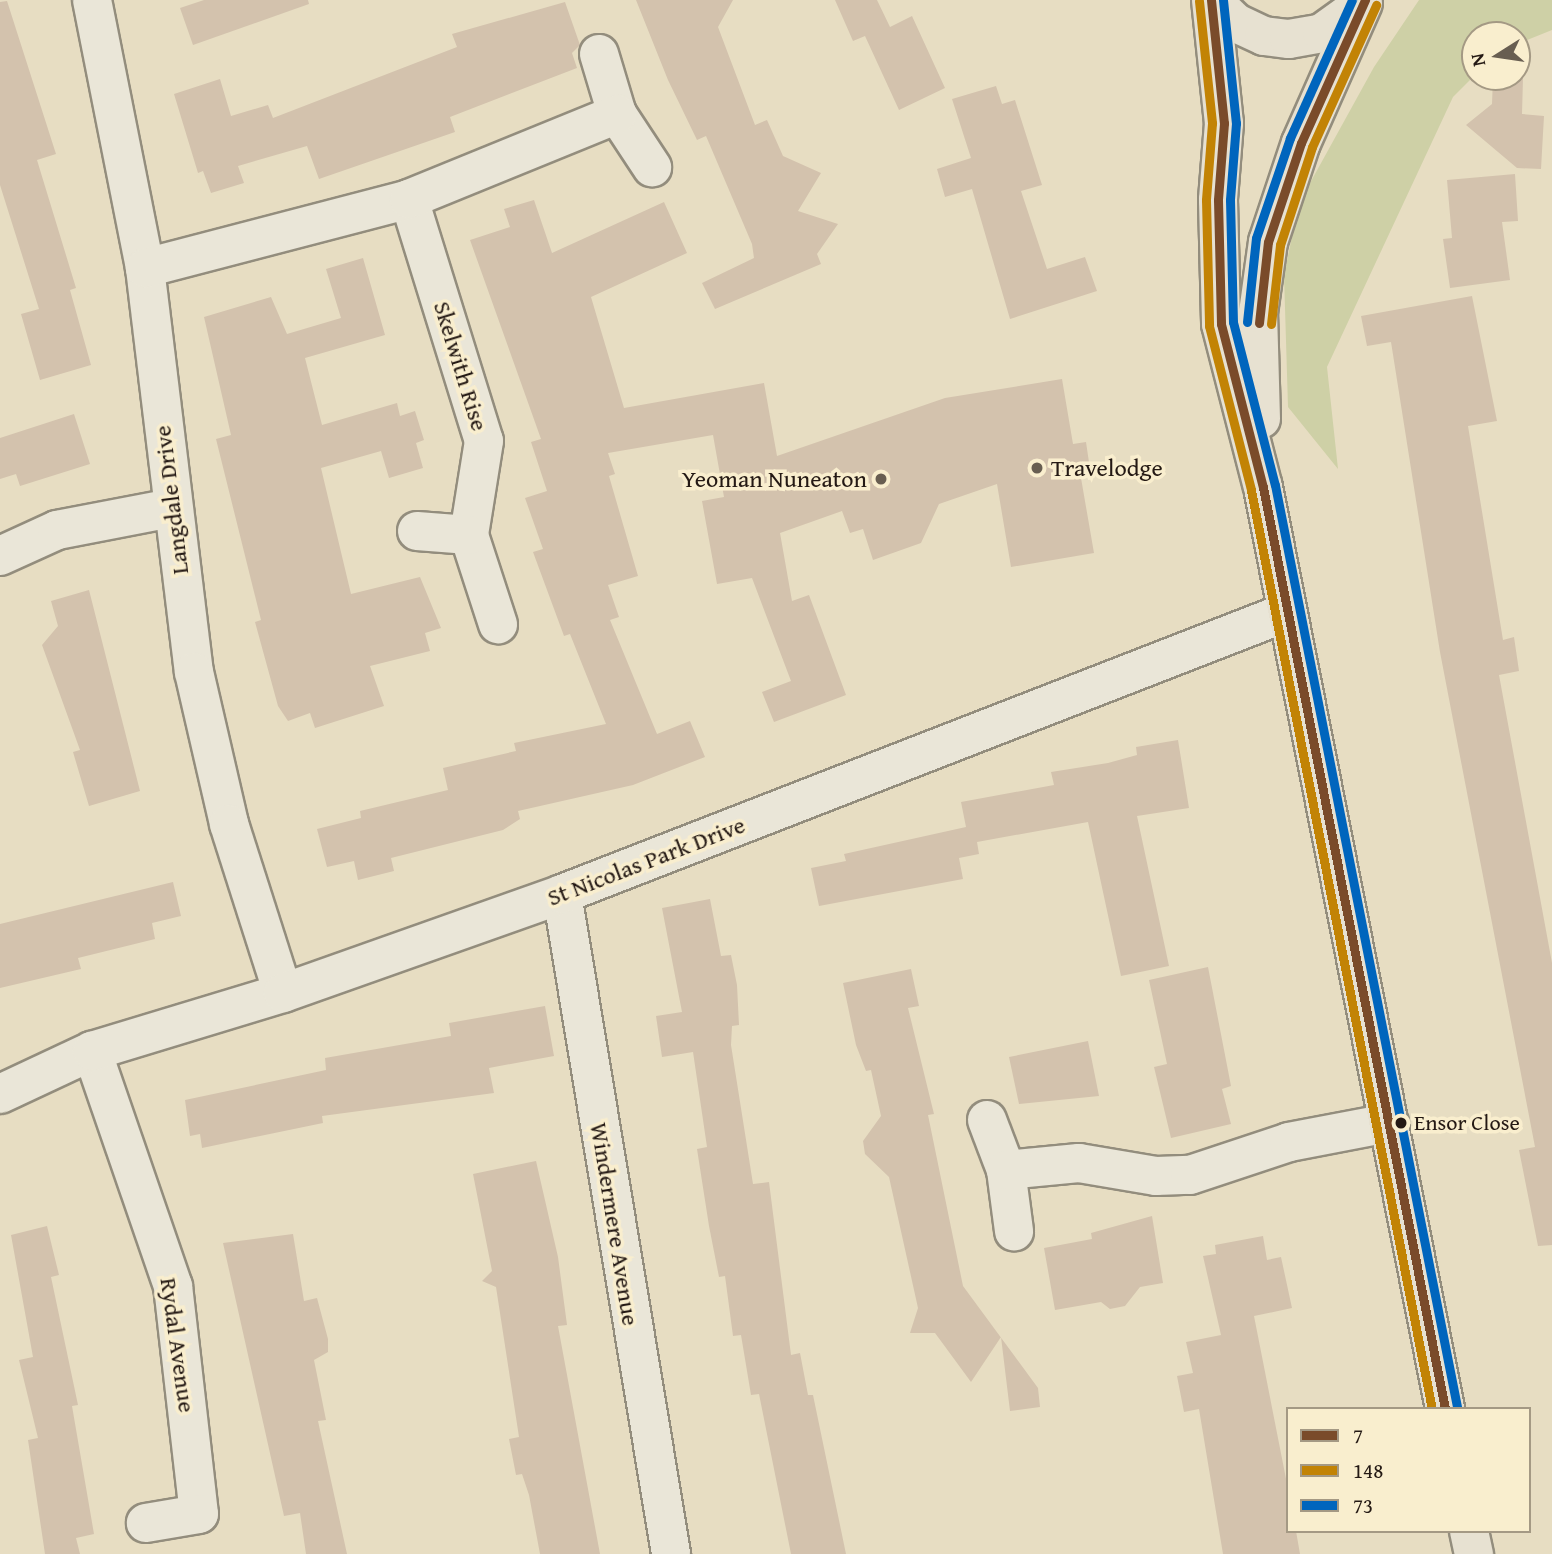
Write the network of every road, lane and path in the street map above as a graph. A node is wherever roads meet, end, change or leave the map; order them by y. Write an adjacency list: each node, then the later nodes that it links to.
1 (92, 0): 8 (street, Langdale Drive)
2 (1212, 0): 3 (main road); 9 (main road)
3 (1364, 1): 9 (main road)
4 (599, 54): 5 (street)
5 (617, 114): 6 (street); 7 (street)
6 (652, 167)
7 (409, 199): 8 (street); 12 (street, Skelwith Rise)
8 (145, 268): 10 (street, Langdale Drive)
9 (1263, 487): 14 (main road)
10 (171, 508): 13 (street); 17 (street, Langdale Drive)
11 (417, 531): 12 (street)
12 (468, 534): 15 (street, Skelwith Rise)
13 (0, 556)
14 (1287, 612): 16 (street, St Nicolas Park Drive); 21 (main road)
15 (498, 624)
16 (562, 894): 17 (street, St Nicolas Park Drive); 27 (street, Windermere Avenue)
17 (283, 993): 18 (street, St Nicolas Park Drive)
18 (92, 1051): 19 (street, St Nicolas Park Drive); 25 (street, Rydal Avenue)
19 (0, 1094)
20 (987, 1119): 22 (street)
21 (1389, 1123): 22 (street); 24 (main road)
22 (1006, 1170): 23 (street)
23 (1014, 1231)
24 (1445, 1407)
25 (146, 1523)
26 (1469, 1533): 28 (main road)
27 (671, 1554)
28 (1474, 1554)

